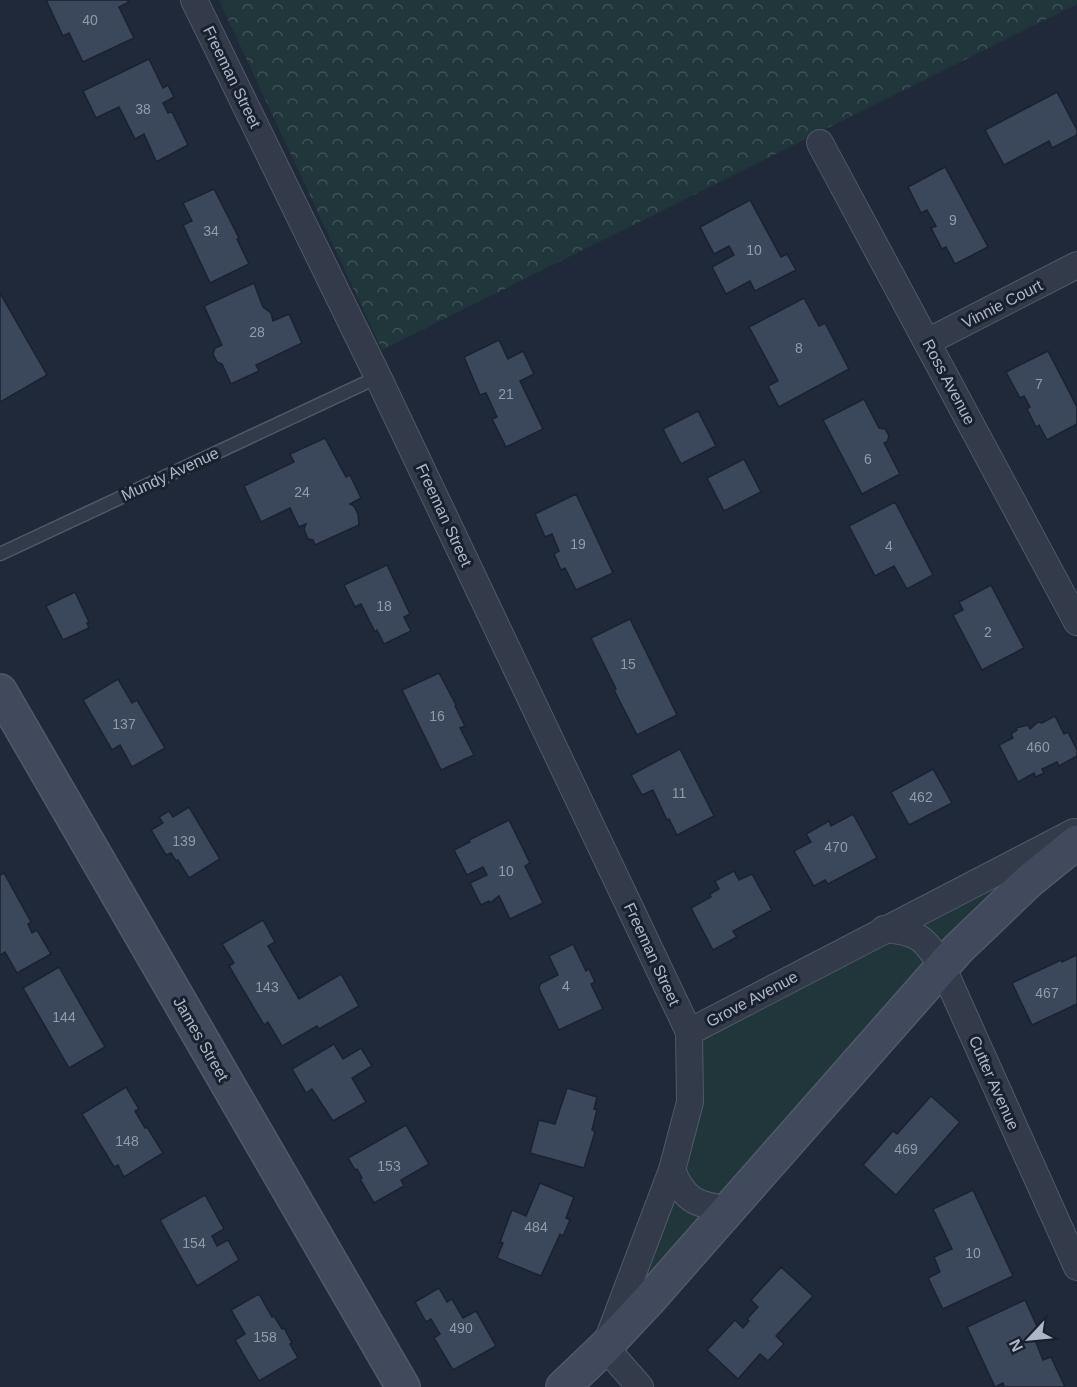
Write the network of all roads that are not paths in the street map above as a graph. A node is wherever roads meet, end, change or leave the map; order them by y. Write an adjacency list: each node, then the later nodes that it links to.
1 (194, 0): 5 (street, Freeman Street)
2 (820, 143): 4 (street, Ross Avenue)
3 (1077, 265): 4 (street, Vinnie Court)
4 (927, 342): 7 (street, Ross Avenue)
5 (378, 376): 6 (lane, Mundy Avenue); 13 (street, Freeman Street)
6 (0, 554)
7 (1077, 622)
8 (0, 691): 18 (street, James Street)
9 (1077, 830): 11 (street, Grove Avenue)
10 (1077, 842): 12 (street, Grove Avenue)
11 (884, 929): 12 (street, Cutter Avenue); 13 (street, Grove Avenue)
12 (942, 966): 15 (street, Grove Avenue); 16 (street, Cutter Avenue)
13 (689, 1032): 14 (street, Grove Avenue)
14 (672, 1170): 15 (street); 17 (street, Grove Avenue)
15 (727, 1209): 17 (street, Grove Avenue)
16 (1077, 1267)
17 (605, 1347): 19 (street, Grove Avenue); 20 (street)
18 (403, 1387)
19 (563, 1387)
20 (640, 1387)

